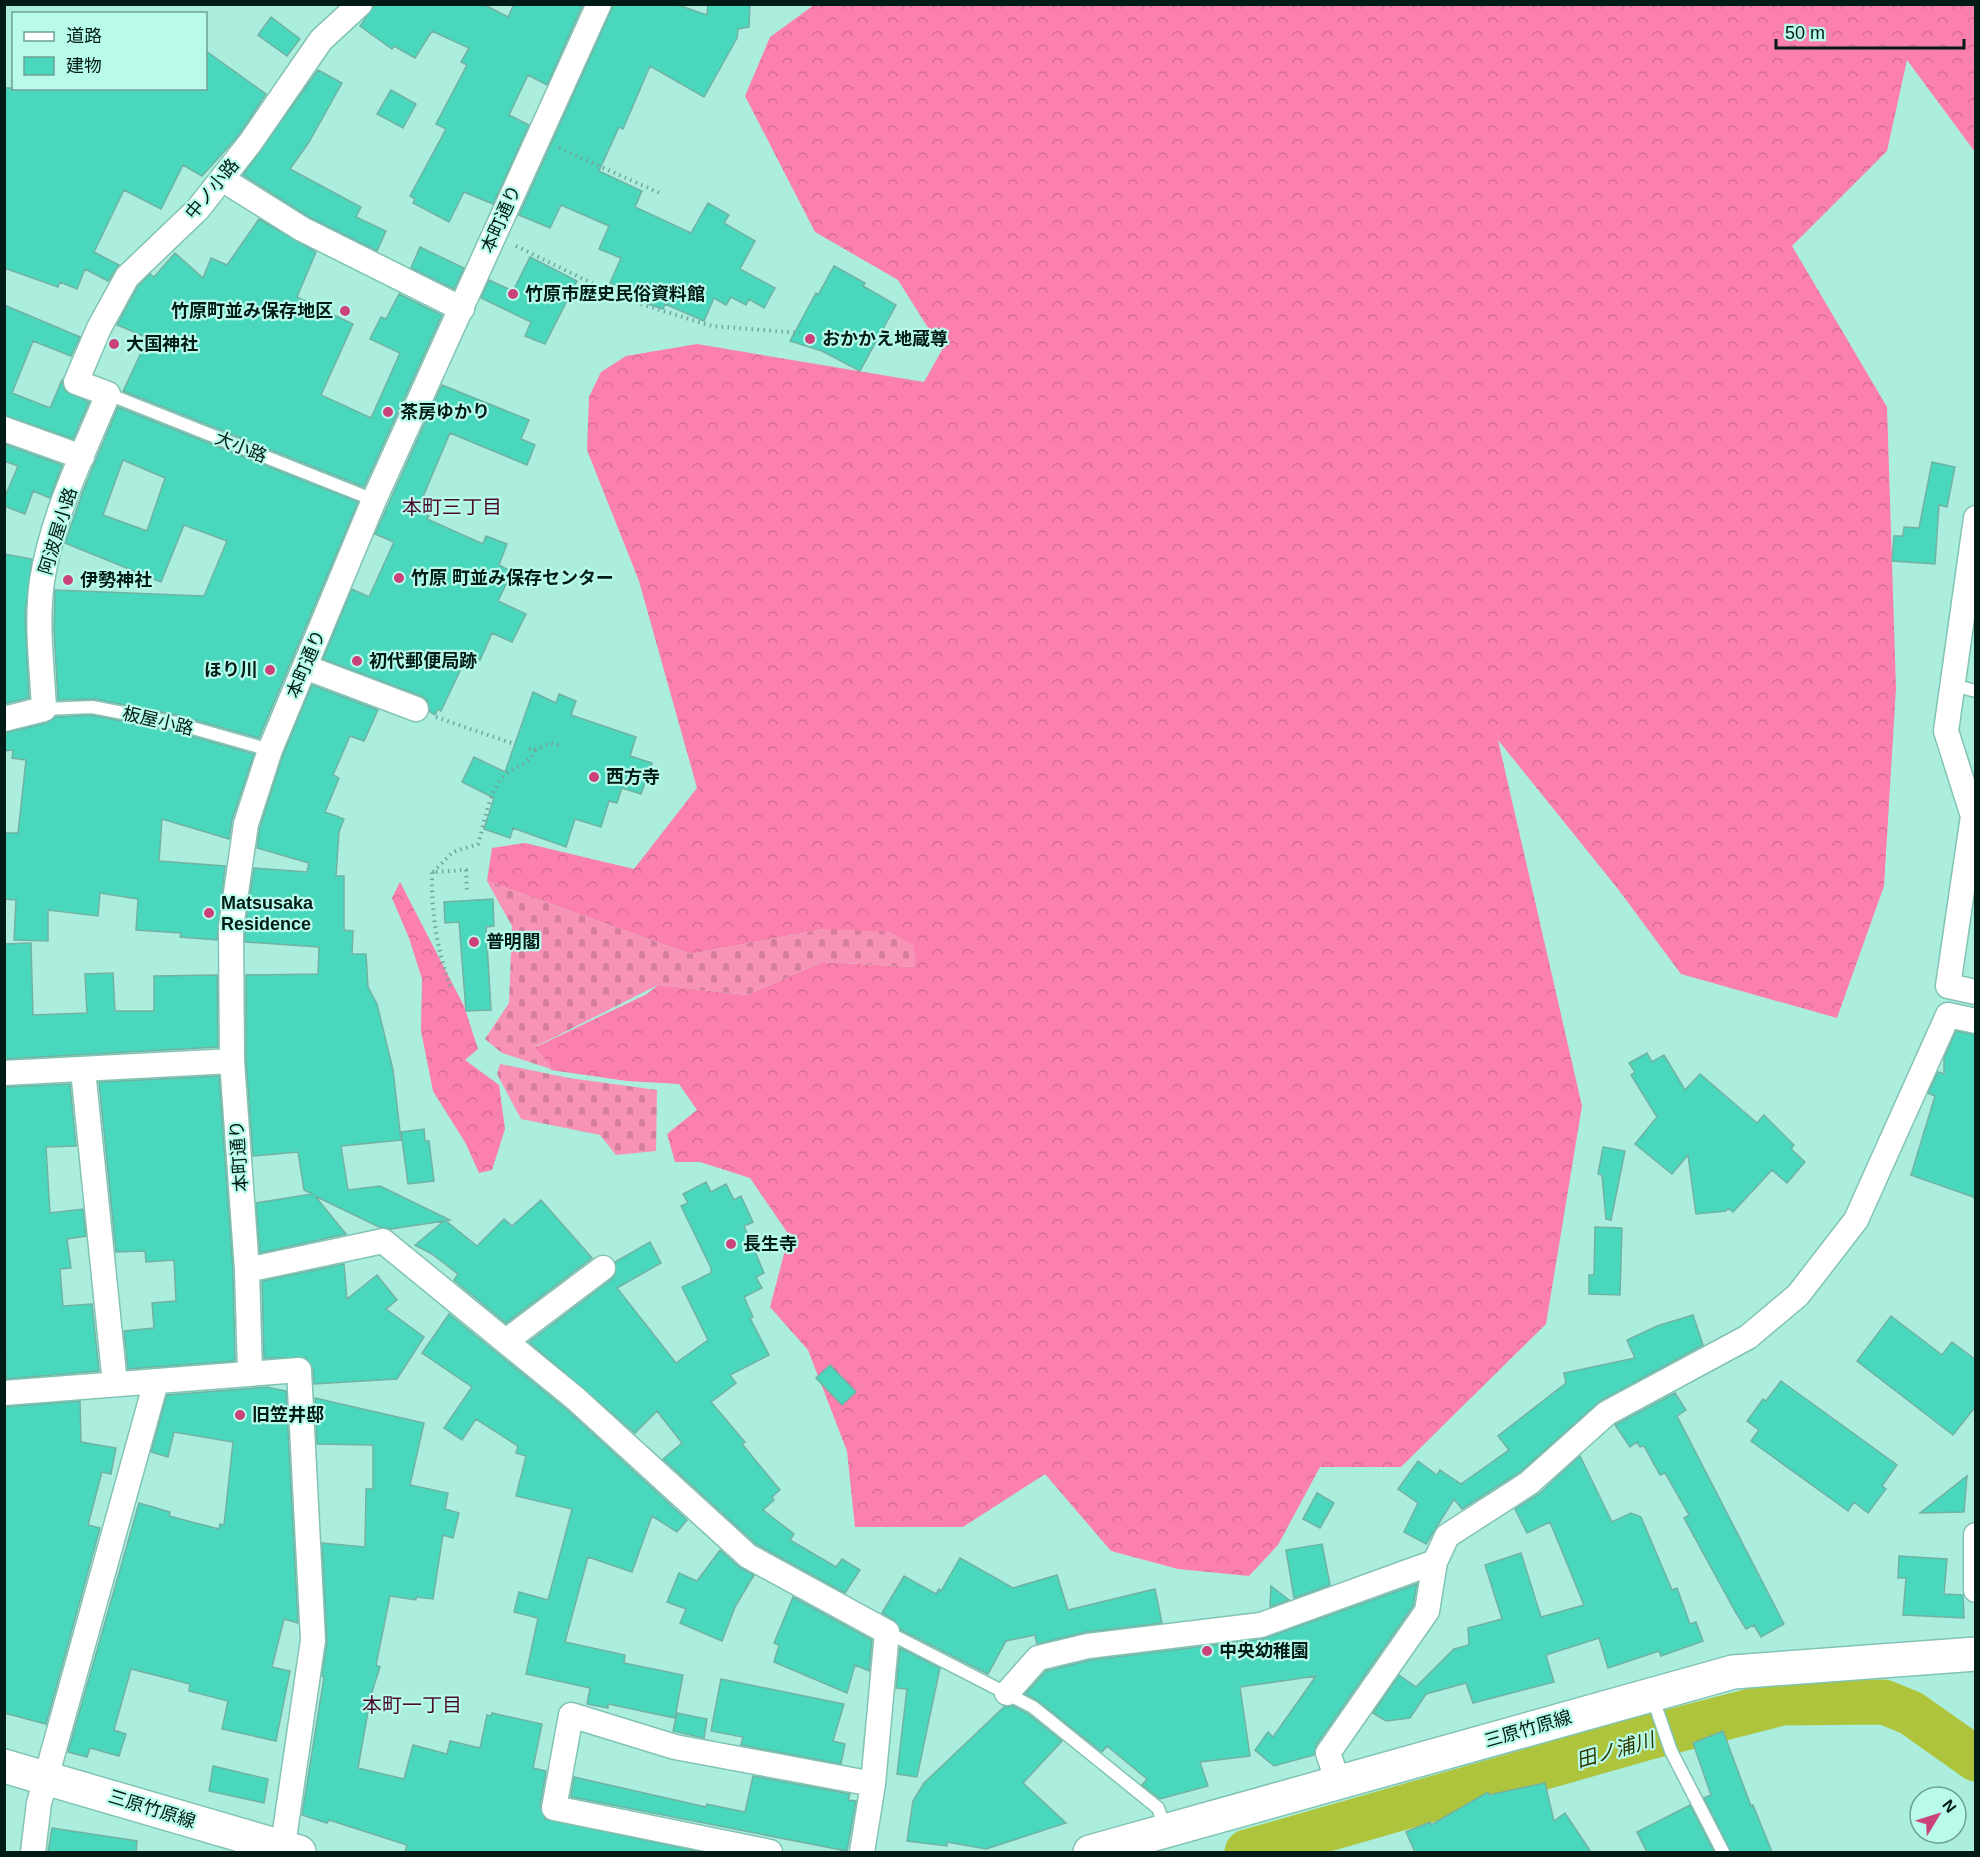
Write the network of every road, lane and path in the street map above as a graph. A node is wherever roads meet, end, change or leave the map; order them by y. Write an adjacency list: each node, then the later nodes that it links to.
1 (599, 4): 3 (street, 本町通り)
2 (348, 7): 4 (street, 中ノ小路)
3 (537, 138): 5 (path); 6 (street, 本町通り)
4 (222, 179): 7 (street); 9 (street, 中ノ小路)
5 (662, 194)
6 (494, 235): 7 (street, 本町通り); 8 (path)
7 (462, 309): 12 (street, 本町通り)
8 (800, 333)
9 (108, 394): 11 (street, 阿波屋小路); 12 (lane, 大小路)
10 (4, 429): 11 (street)
11 (82, 457): 17 (street, 阿波屋小路)
12 (374, 500): 14 (street, 本町通り)
13 (1976, 518): 15 (street)
14 (305, 667): 18 (street); 23 (street, 本町通り)
15 (1952, 685): 16 (lane); 28 (street)
16 (1976, 691)
17 (44, 709): 19 (street); 23 (lane, 板屋小路)
18 (416, 709): 20 (path)
19 (4, 719)
20 (514, 744)
21 (561, 746): 24 (path)
22 (529, 749): 24 (path)
23 (270, 750): 30 (street, 本町通り)
24 (535, 750): 25 (path)
25 (432, 872): 26 (path); 27 (path)
26 (467, 890)
27 (450, 986)
28 (1976, 992)
29 (1976, 1021): 41 (street)
30 (232, 1061): 31 (street); 34 (street, 本町通り)
31 (83, 1070): 32 (street); 38 (street)
32 (4, 1073)
33 (603, 1268): 35 (street)
34 (247, 1270): 35 (street); 36 (street, 本町通り)
35 (506, 1341): 43 (street)
36 (250, 1373): 37 (street); 52 (street)
37 (156, 1382): 38 (street); 48 (street)
38 (115, 1384): 39 (street)
39 (4, 1393)
40 (1976, 1535): 42 (street)
41 (1435, 1562): 45 (street); 49 (street)
42 (1976, 1590)
43 (887, 1632): 45 (lane); 50 (street)
44 (1976, 1654): 46 (main road, 三原竹原線)
45 (1007, 1693): 51 (lane)
46 (1656, 1708): 49 (main road, 三原竹原線); 57 (lane)
47 (4, 1766): 48 (main road, 三原竹原線)
48 (47, 1778): 52 (main road, 三原竹原線); 53 (street)
49 (1338, 1782): 51 (main road, 三原竹原線)
50 (873, 1784): 54 (street); 55 (street)
51 (1166, 1830): 56 (main road, 三原竹原線)
52 (288, 1851)
53 (33, 1852)
54 (770, 1852)
55 (862, 1852)
56 (1090, 1852)
57 (1723, 1852)

